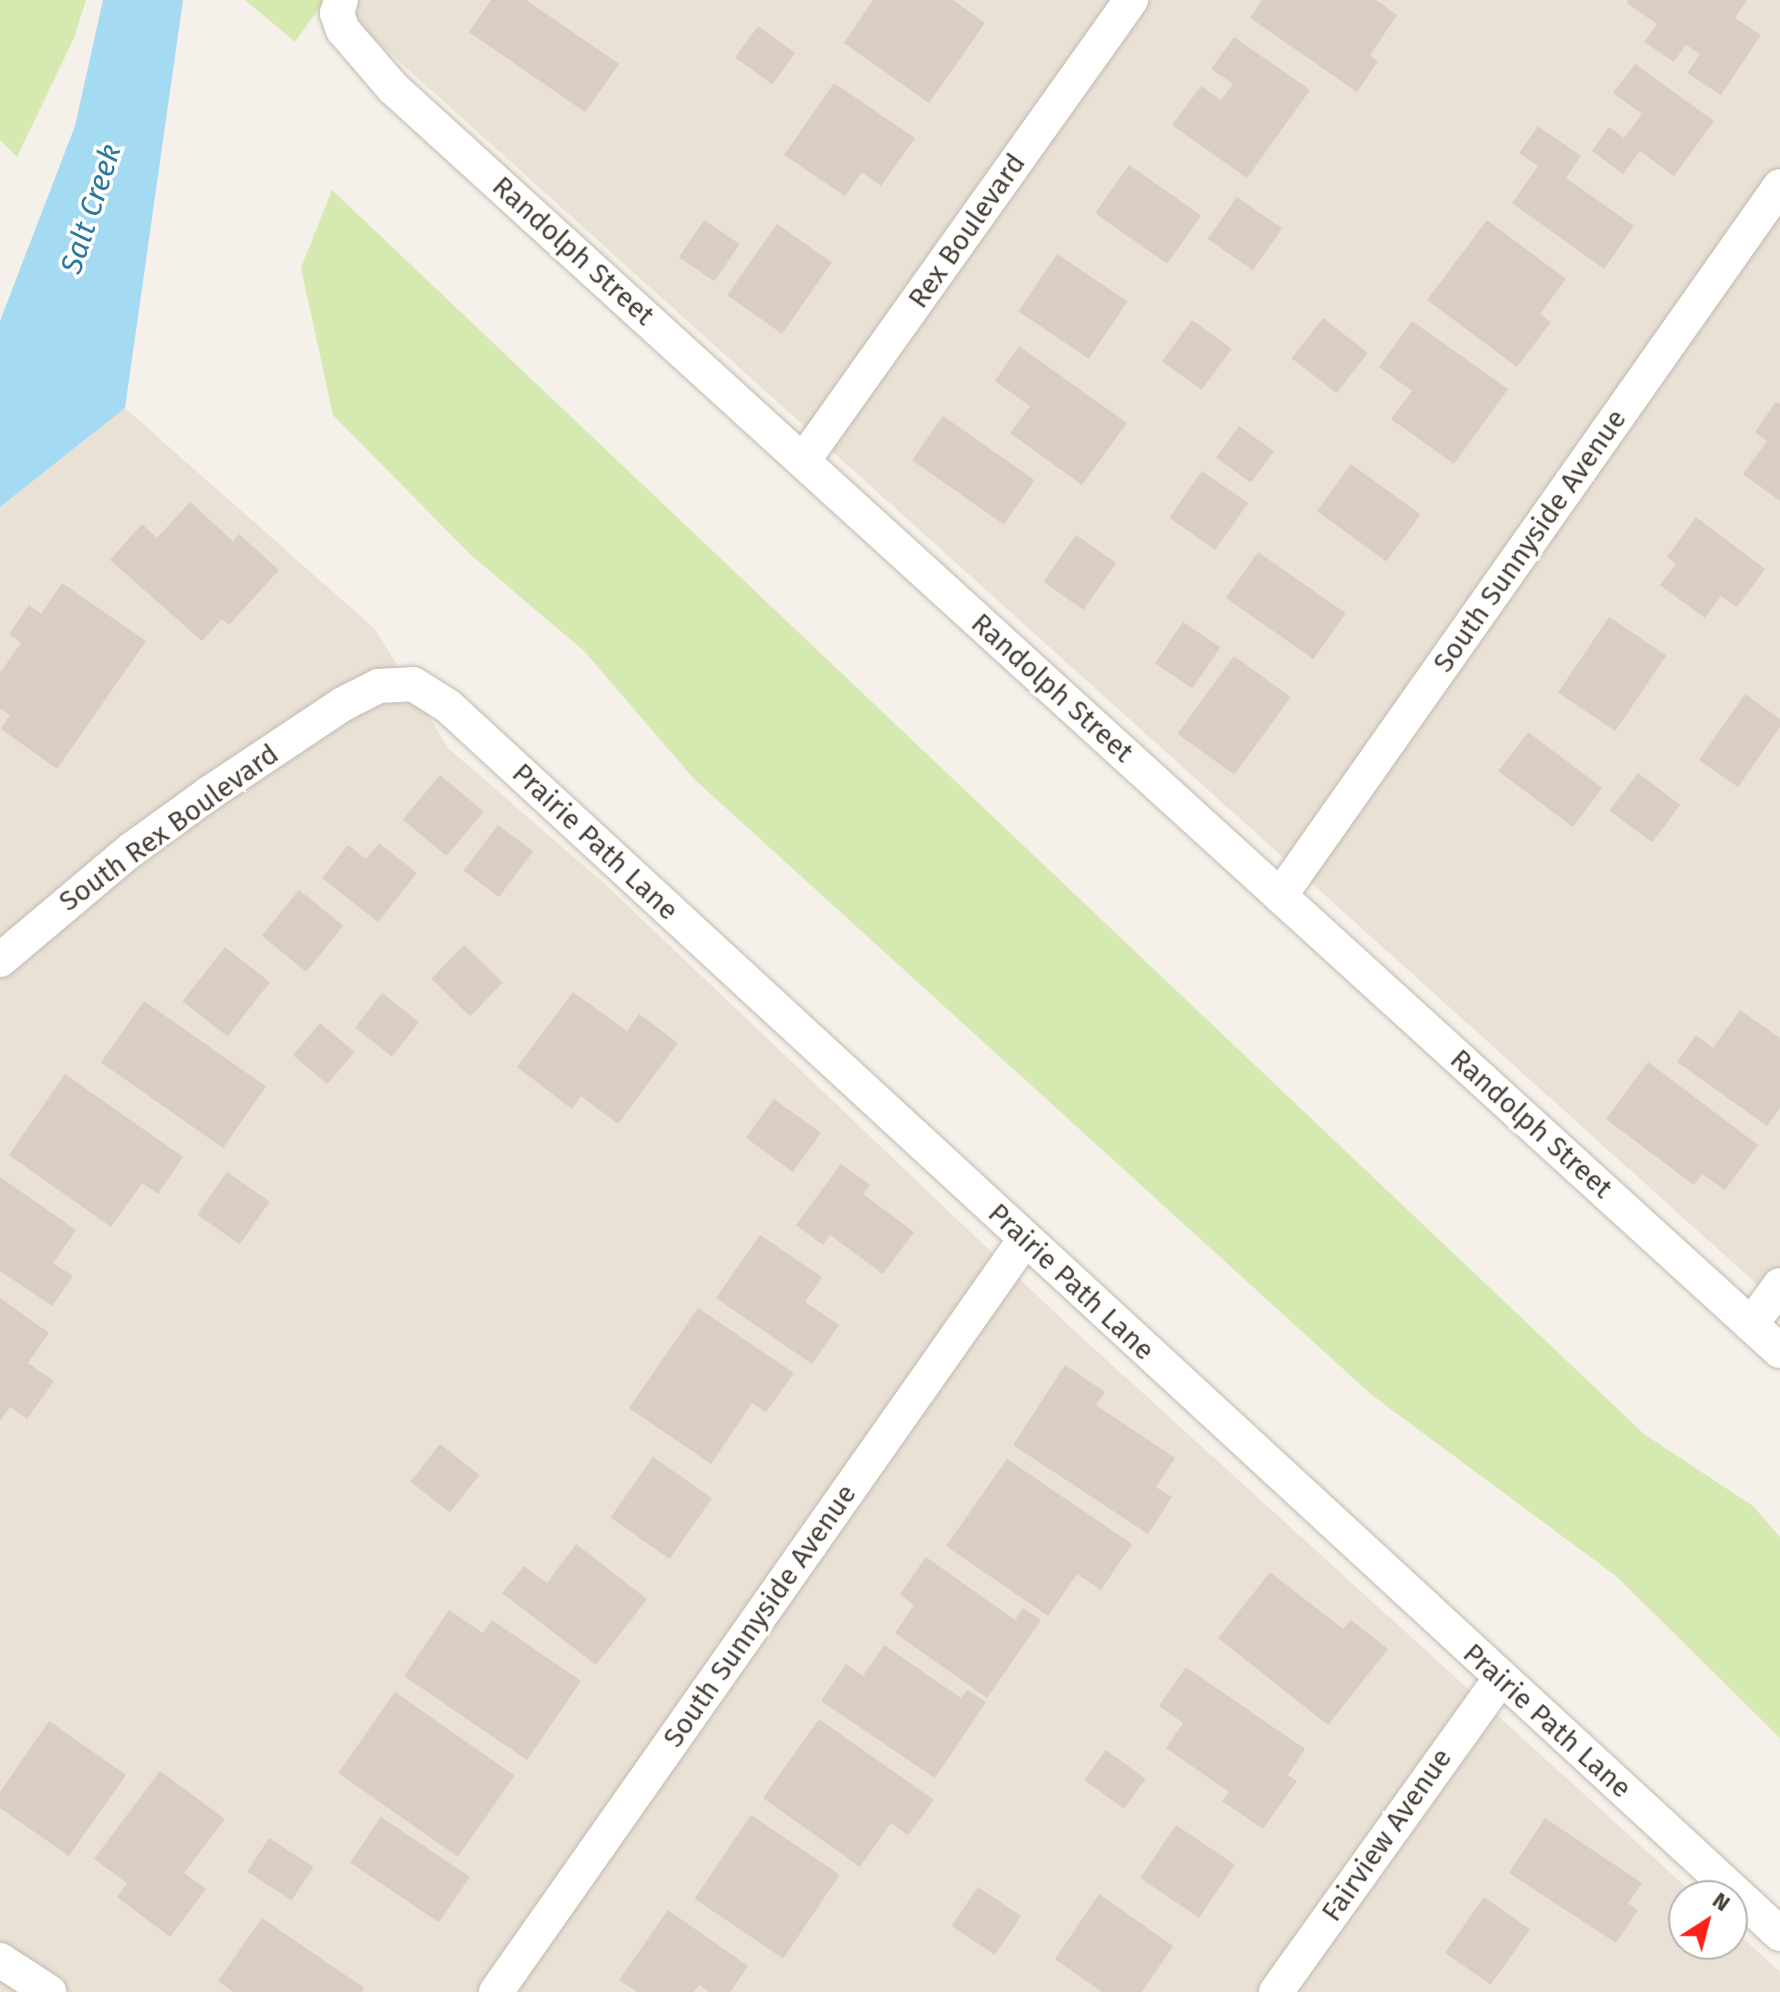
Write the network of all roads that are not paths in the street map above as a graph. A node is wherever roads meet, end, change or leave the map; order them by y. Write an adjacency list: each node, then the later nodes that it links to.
1 (1131, 0): 4 (street, Rex Boulevard)
2 (339, 7): 4 (street, Randolph Street)
3 (1780, 186): 6 (street, South Sunnyside Avenue)
4 (803, 461): 6 (street, Randolph Street)
5 (343, 704): 7 (street, South Rex Boulevard); 8 (street, Prairie Path Lane)
6 (1280, 896): 10 (street, Randolph Street)
7 (0, 960)
8 (1025, 1239): 12 (street, Prairie Path Lane); 16 (street, South Sunnyside Avenue)
9 (1780, 1285): 10 (street)
10 (1751, 1325): 11 (street, Randolph Street)
11 (1780, 1351)
12 (1500, 1679): 13 (street, Prairie Path Lane); 17 (street, Fairview Avenue)
13 (1780, 1934)
14 (0, 1960): 15 (street)
15 (49, 1992)
16 (496, 1992)
17 (1276, 1992)

